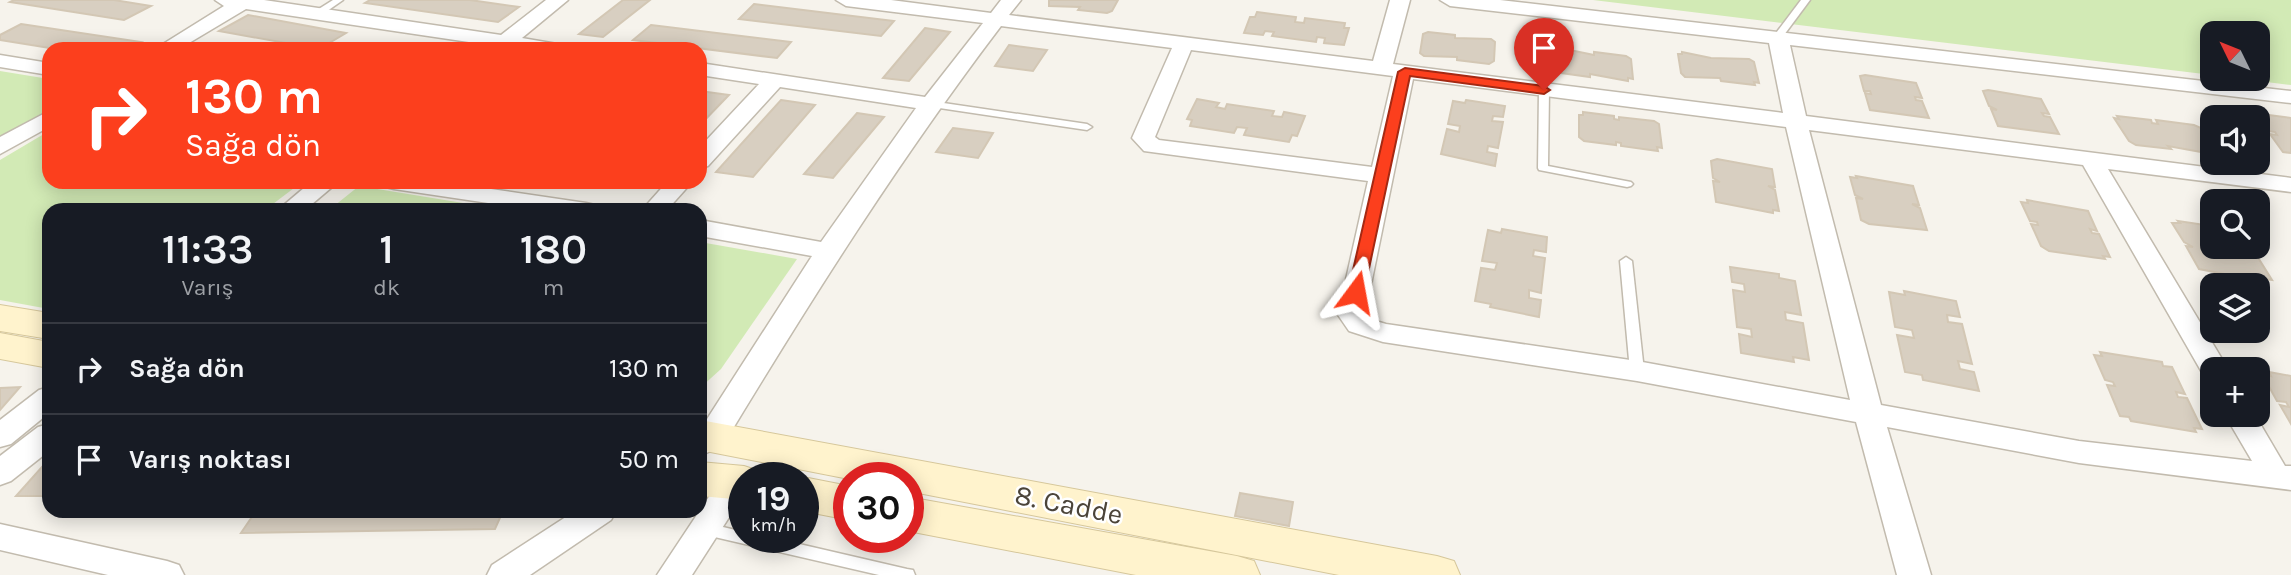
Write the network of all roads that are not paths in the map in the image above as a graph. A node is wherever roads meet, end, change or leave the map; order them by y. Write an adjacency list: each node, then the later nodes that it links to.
1 (339, 0): 9 (lane)
2 (558, 0): 14 (street)
3 (846, 0): 10 (street)
4 (1011, 0): 10 (street)
5 (1400, 0): 19 (street)
6 (1450, 0): 11 (street)
7 (1806, 0): 11 (lane)
8 (238, 1): 9 (street); 12 (street)
9 (317, 14): 13 (street)
10 (996, 20): 15 (street); 23 (street)
11 (1778, 37): 22 (street); 24 (street)
12 (176, 42)
13 (483, 42)
14 (505, 42)
15 (1184, 43): 19 (street); 30 (street)
16 (0, 61): 17 (street)
17 (42, 68)
18 (707, 70): 20 (street)
19 (1393, 70): 21 (street); 30 (street)
20 (776, 79): 23 (street); 28 (street)
21 (1544, 90): 24 (street); 31 (lane)
22 (2291, 97)
23 (930, 104): 26 (lane); 40 (street)
24 (1795, 120): 29 (street); 49 (street)
25 (42, 122): 27 (street)
26 (1087, 127)
27 (0, 147)
28 (707, 153)
29 (2092, 161): 32 (street); 46 (street)
30 (1383, 176): 47 (street)
31 (1627, 184)
32 (2291, 185)
33 (317, 189): 36 (street)
34 (475, 189): 37 (street)
35 (674, 189): 38 (street)
36 (299, 203)
37 (549, 203)
38 (660, 203)
39 (707, 229): 40 (street)
40 (828, 251): 51 (street)
41 (1626, 261): 47 (lane)
42 (0, 318): 43 (street)
43 (42, 325)
44 (0, 346): 45 (street)
45 (42, 354)
46 (2207, 357)
47 (1637, 371): 49 (street)
48 (42, 403): 52 (street)
49 (1867, 415): 56 (street); 68 (street)
50 (2249, 427): 56 (street)
51 (707, 434)
52 (0, 436)
53 (42, 440): 55 (street)
54 (707, 440): 67 (street, 8. Cadde)
55 (0, 473)
56 (2284, 477)
57 (726, 481): 60 (street)
58 (924, 517): 66 (street, 8. Cadde)
59 (590, 518): 63 (street)
60 (706, 529): 64 (street); 65 (lane)
61 (0, 537): 62 (street)
62 (167, 575)
63 (504, 575)
64 (674, 575)
65 (907, 575)
66 (1237, 575)
67 (1437, 575)
68 (1914, 575)

